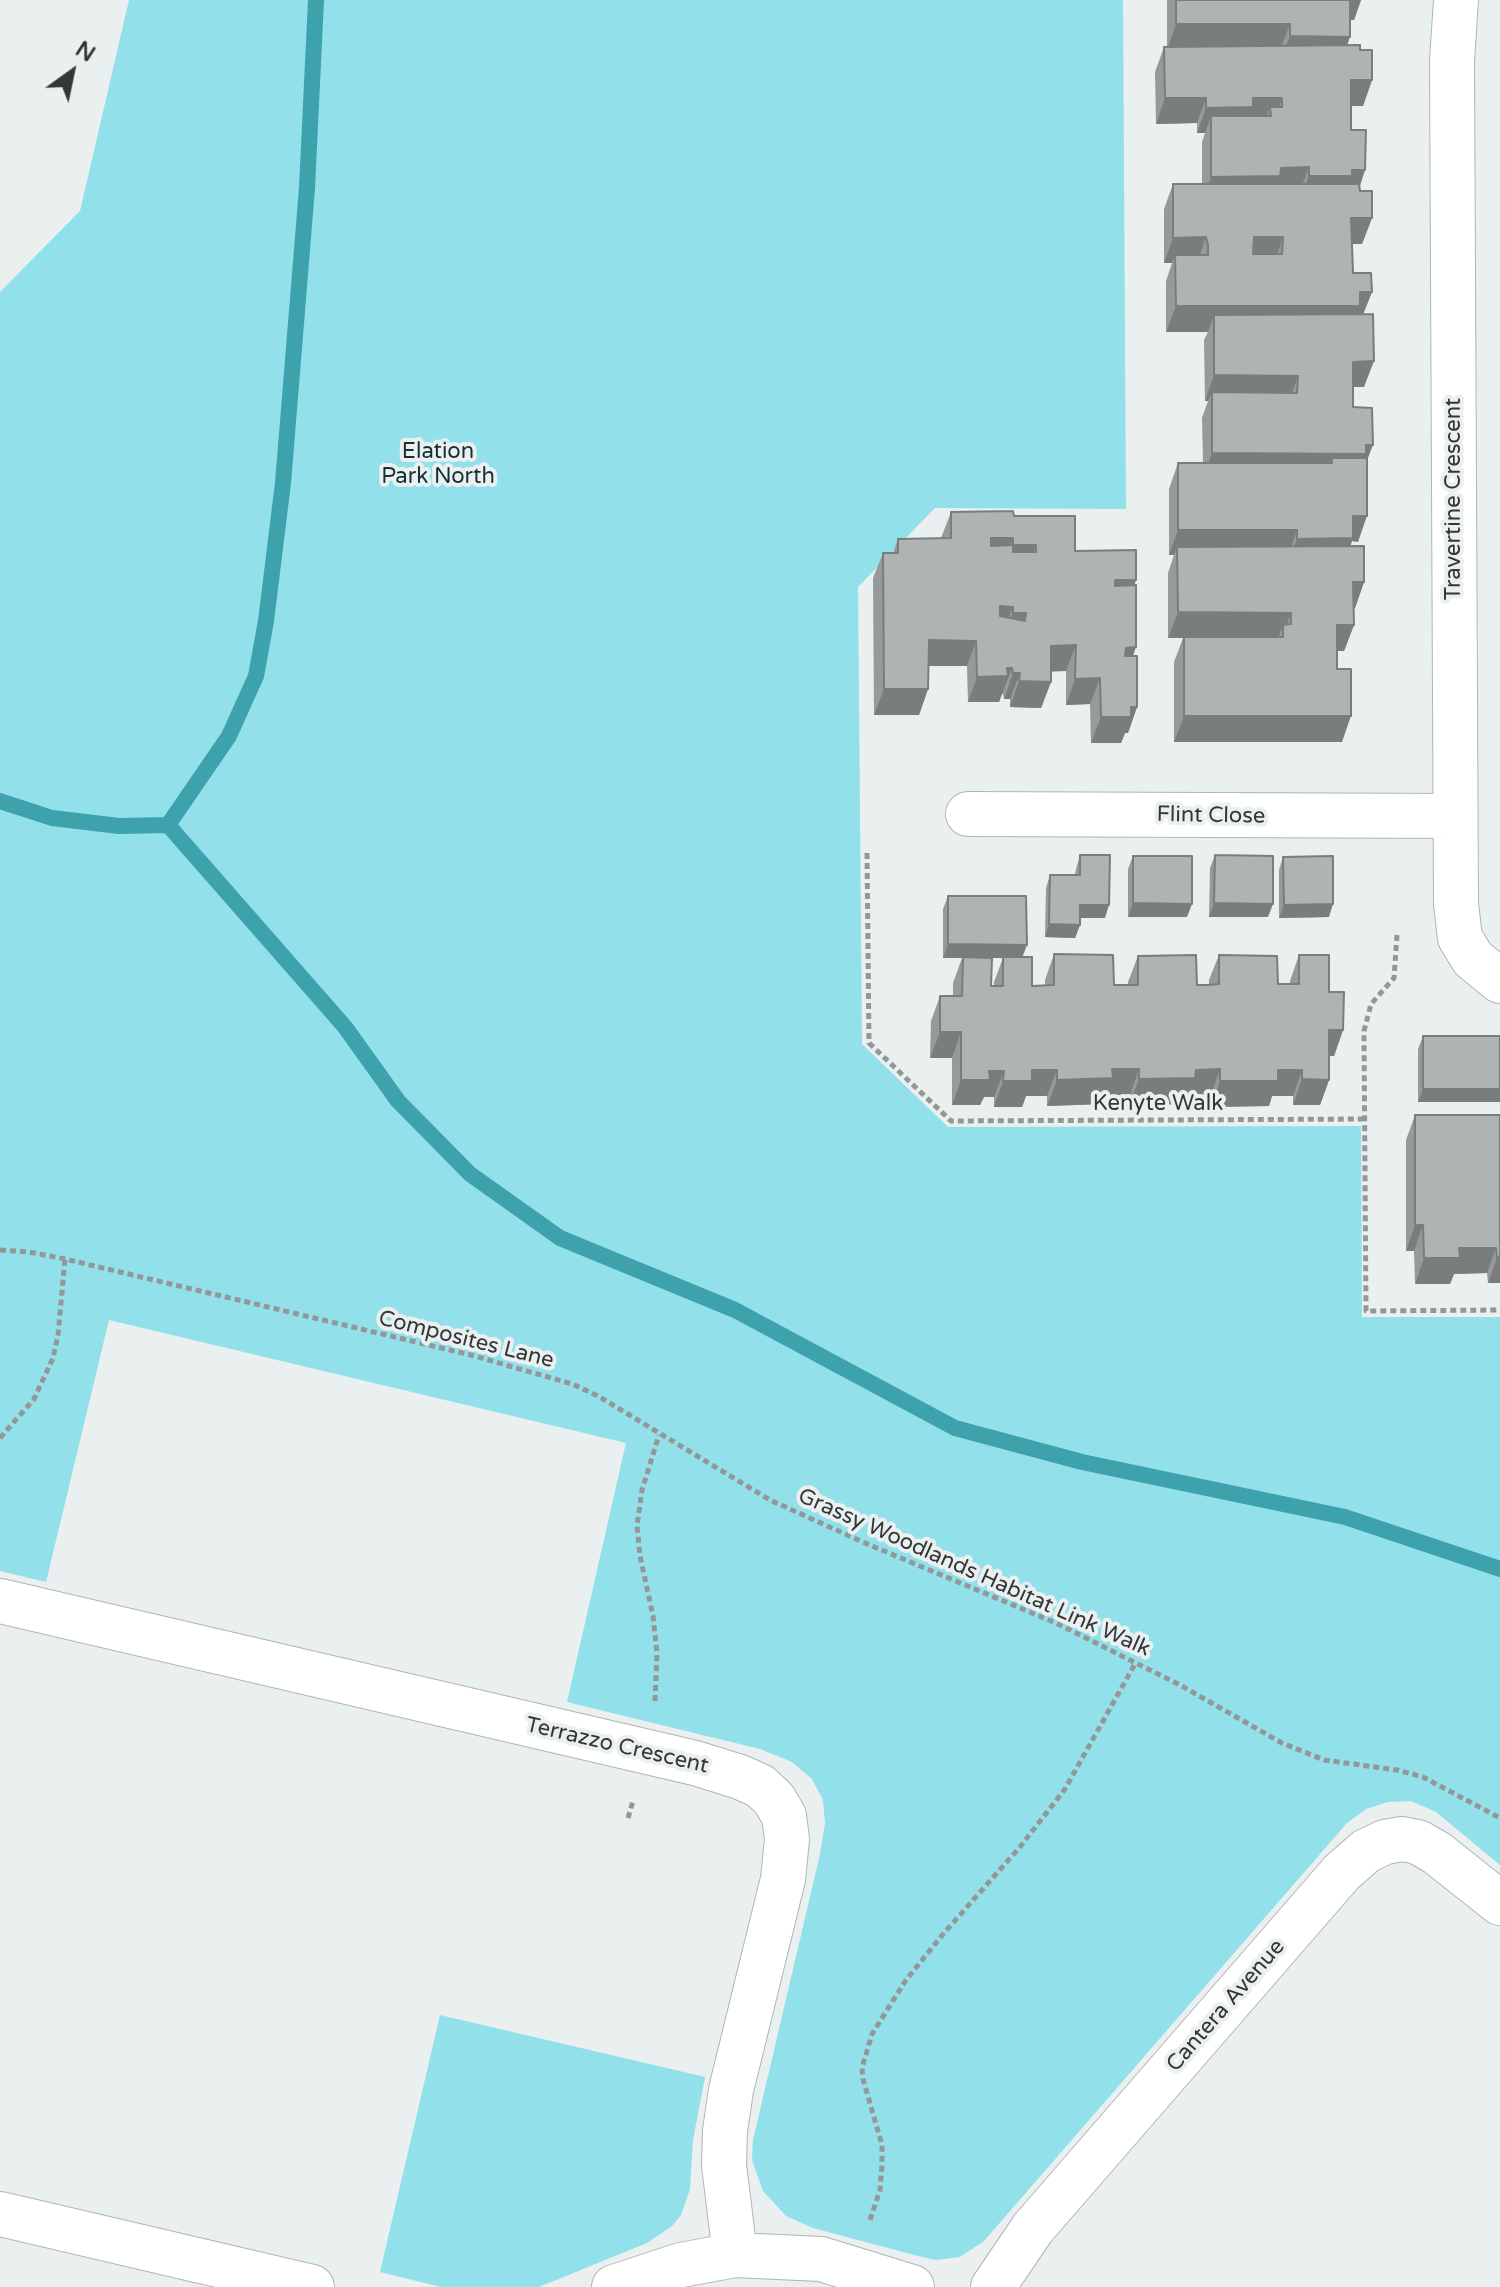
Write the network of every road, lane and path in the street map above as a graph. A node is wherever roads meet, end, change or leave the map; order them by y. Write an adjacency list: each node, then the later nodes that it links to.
1 (1456, 0): 3 (street, Travertine Crescent)
2 (968, 814): 3 (street, Flint Close)
3 (1454, 816): 6 (street, Travertine Crescent)
4 (867, 853): 7 (path, Kenyte Walk)
5 (1397, 935): 7 (path)
6 (1500, 981)
7 (1366, 1119): 10 (path)
8 (0, 1250): 9 (path)
9 (65, 1259): 11 (path, Composites Lane); 12 (path)
10 (1500, 1310)
11 (659, 1435): 14 (path, Grassy Woodlands Habitat Link Walk); 15 (path)
12 (0, 1438)
13 (0, 1601): 15 (street, Terrazzo Crescent)
14 (1137, 1662): 17 (path, Grassy Woodlands Habitat Link Walk); 19 (path)
15 (644, 1752): 16 (path); 21 (street, Terrazzo Crescent)
16 (628, 1818)
17 (1500, 1818)
18 (1500, 1903): 25 (street, Cantera Avenue)
19 (880, 2190)
20 (0, 2214): 22 (street)
21 (735, 2255): 23 (street); 24 (street)
22 (312, 2287)
23 (614, 2287)
24 (912, 2287)
25 (993, 2287)

